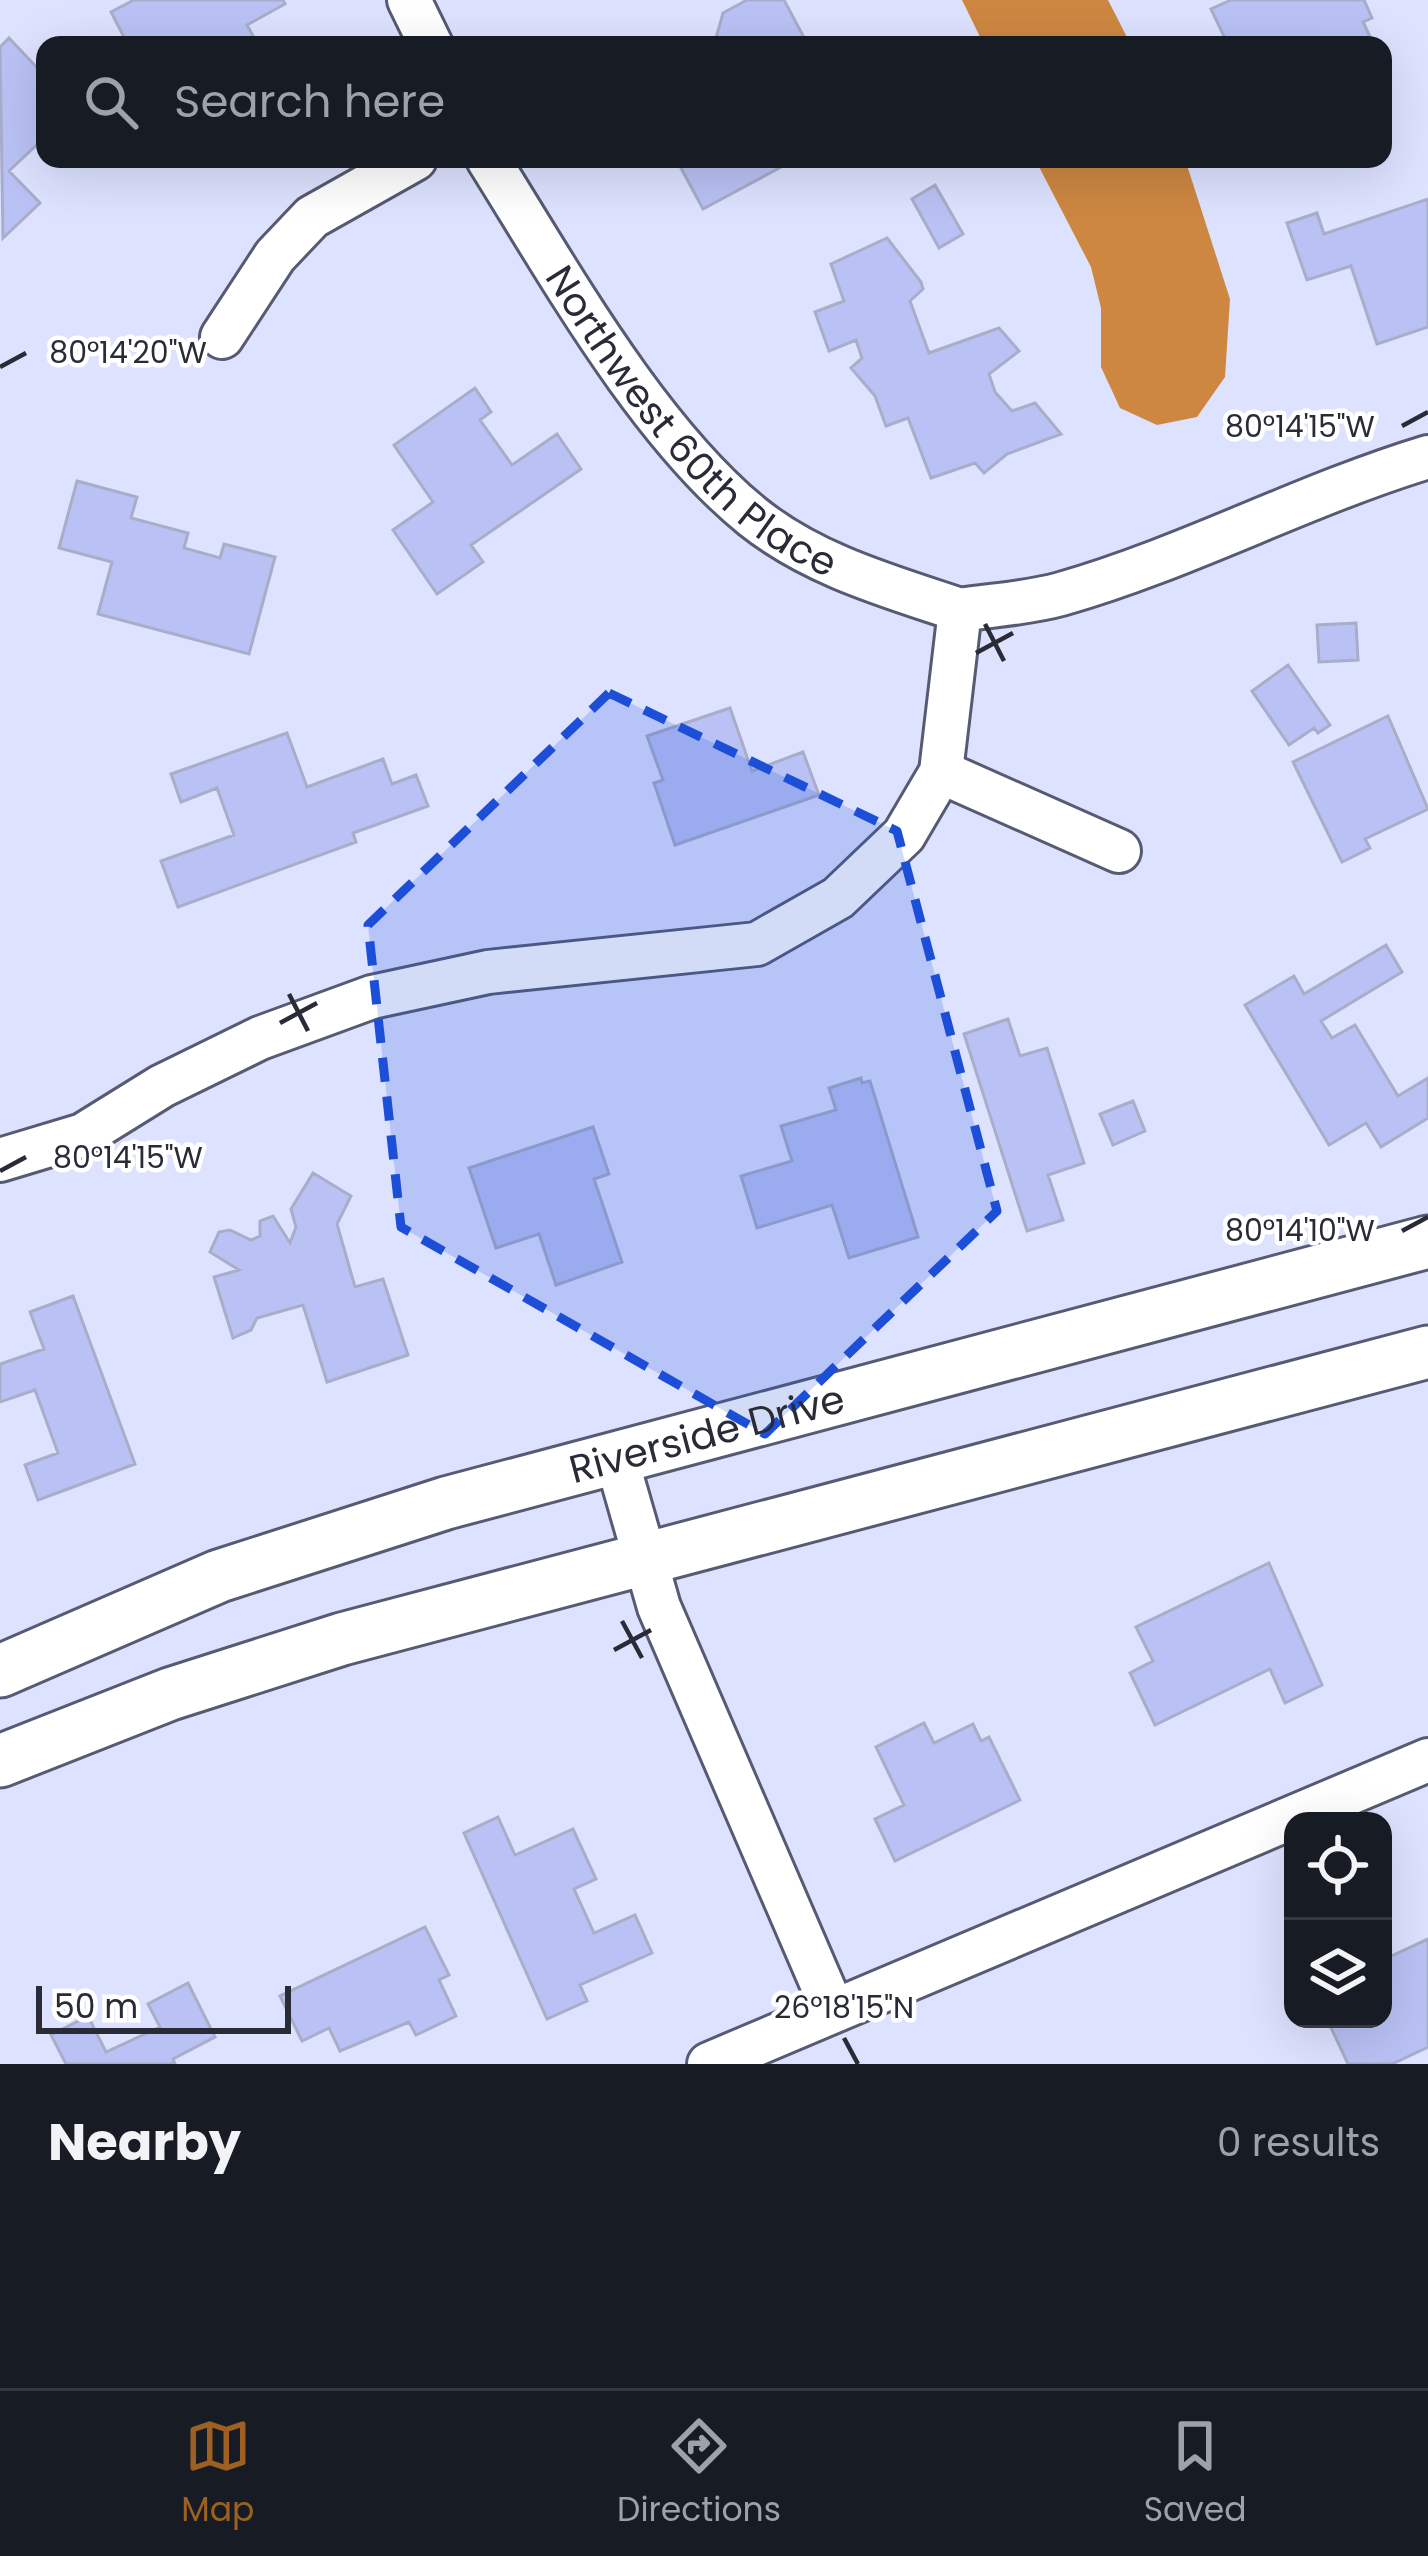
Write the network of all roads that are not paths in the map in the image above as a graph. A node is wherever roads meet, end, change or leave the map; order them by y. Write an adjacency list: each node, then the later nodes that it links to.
1 (409, 0): 2 (street)
2 (427, 36)
3 (399, 168): 5 (street)
4 (494, 168): 7 (street, Northwest 60th Place)
5 (222, 337)
6 (1428, 457): 7 (street)
7 (960, 610): 8 (street)
8 (941, 772): 9 (street); 10 (street)
9 (1119, 851)
10 (0, 1160)
11 (1428, 1242): 13 (street, Riverside Drive)
12 (1428, 1352): 14 (street)
13 (616, 1456): 14 (street); 15 (street, Riverside Drive)
14 (643, 1556): 17 (street); 18 (street)
15 (0, 1671)
16 (1428, 1760): 18 (street)
17 (0, 1761)
18 (833, 2010): 19 (street)
19 (710, 2064)

